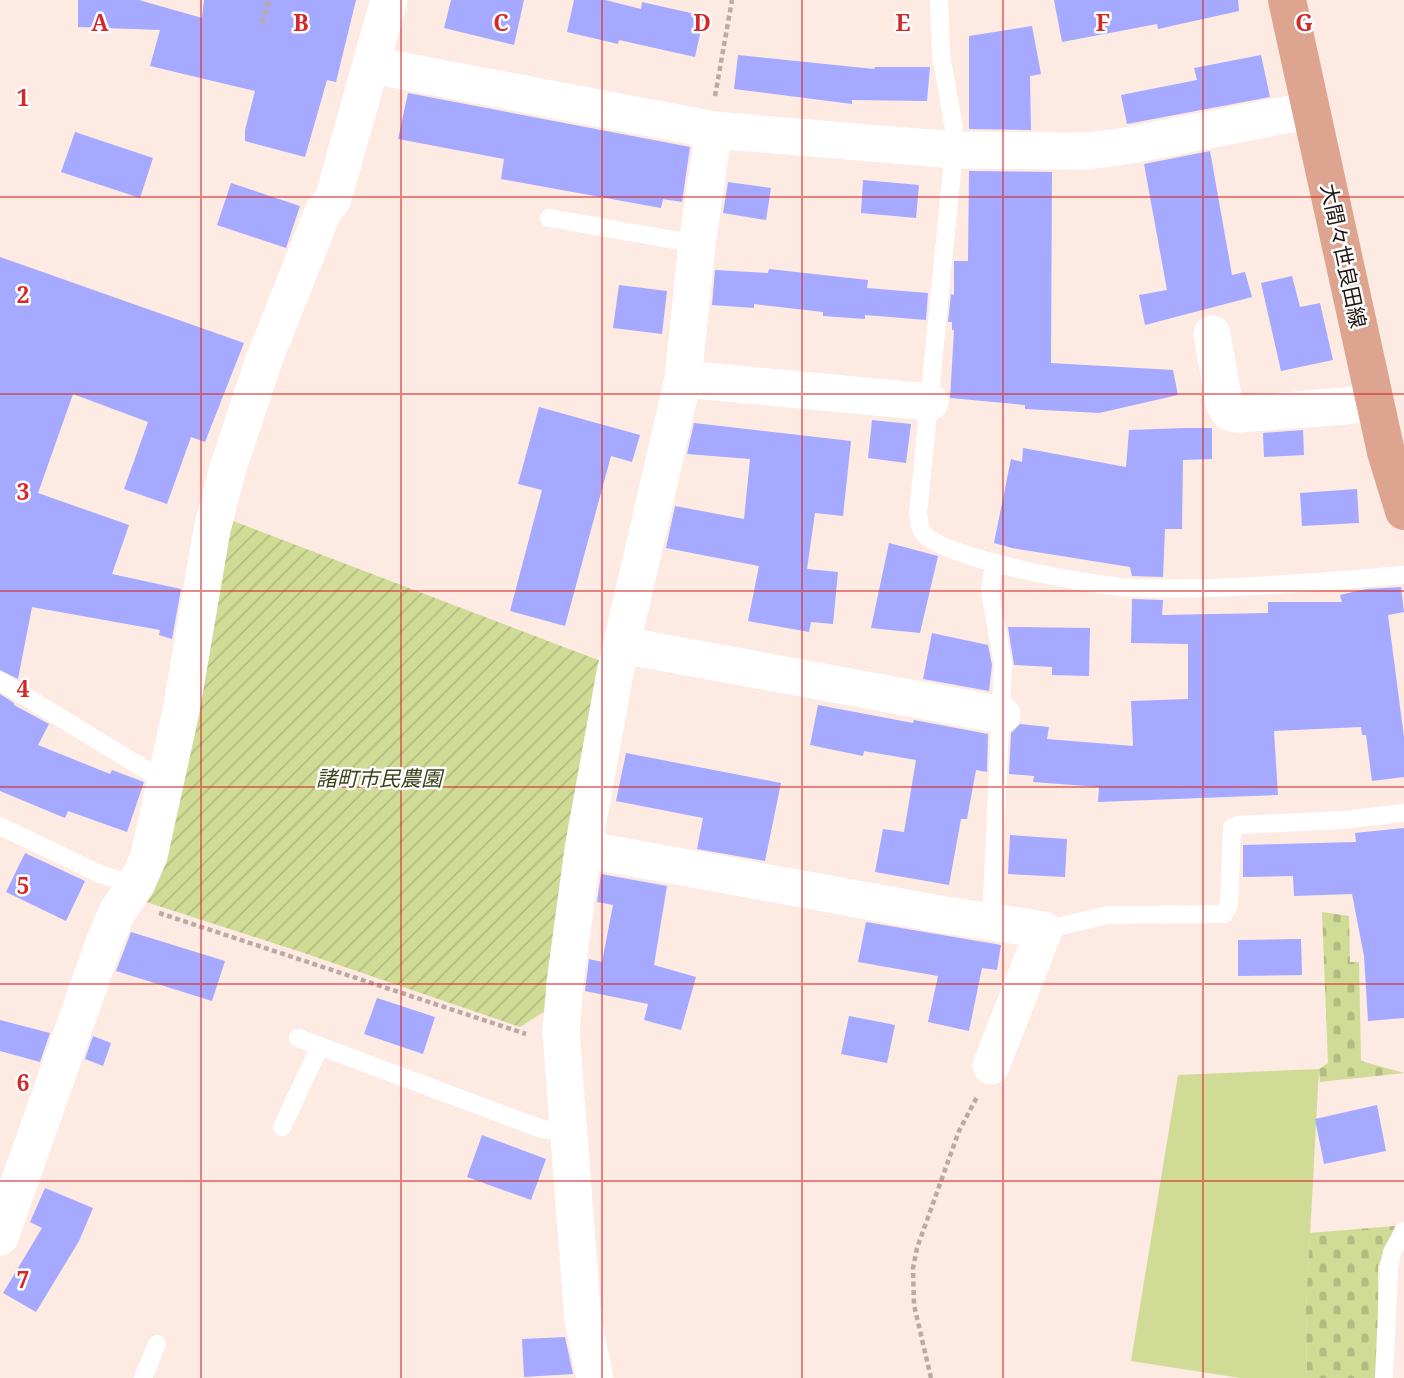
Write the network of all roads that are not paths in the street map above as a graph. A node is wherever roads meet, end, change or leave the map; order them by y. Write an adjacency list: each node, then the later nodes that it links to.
1 (389, 0): 4 (street)
2 (939, 0): 7 (lane)
3 (1287, 0): 5 (main road, 大間々世良田線)
4 (372, 65): 6 (street); 20 (street)
5 (1311, 110): 7 (street); 12 (main road, 大間々世良田線)
6 (714, 131): 7 (street); 9 (street)
7 (954, 150): 13 (lane)
8 (549, 218): 9 (lane)
9 (697, 244): 11 (street)
10 (1212, 334): 12 (street)
11 (683, 379): 13 (street); 17 (street)
12 (1375, 401): 14 (main road, 大間々世良田線)
13 (930, 402): 15 (lane)
14 (1404, 511)
15 (994, 564): 16 (lane); 19 (lane)
16 (1404, 575)
17 (622, 645): 19 (street); 23 (street)
18 (0, 681): 20 (lane)
19 (1002, 715): 25 (lane)
20 (166, 782): 24 (street)
21 (1404, 813): 26 (lane)
22 (0, 826): 24 (lane)
23 (583, 849): 25 (street); 31 (street)
24 (131, 893): 33 (street)
25 (991, 922): 26 (street)
26 (1044, 930): 29 (street)
27 (298, 1038): 28 (lane)
28 (320, 1046): 30 (lane); 31 (lane)
29 (991, 1066)
30 (282, 1128)
31 (568, 1131): 36 (street)
32 (1404, 1231): 37 (lane)
33 (0, 1237)
34 (157, 1344): 35 (lane)
35 (143, 1378)
36 (595, 1378)
37 (1384, 1378)

